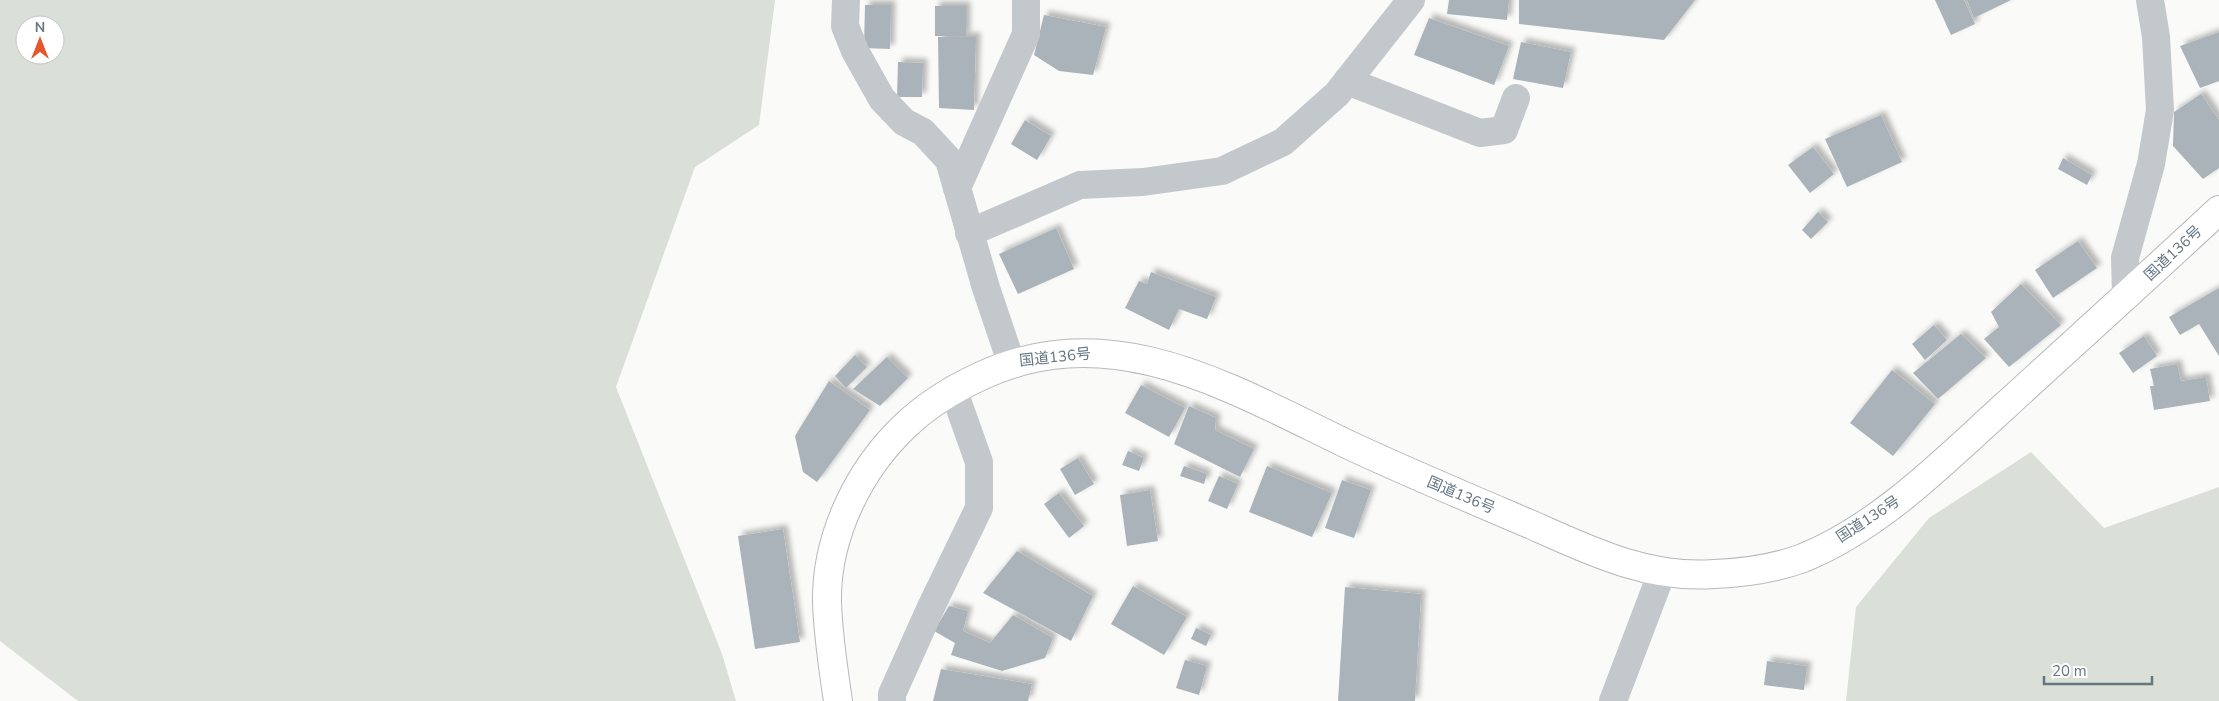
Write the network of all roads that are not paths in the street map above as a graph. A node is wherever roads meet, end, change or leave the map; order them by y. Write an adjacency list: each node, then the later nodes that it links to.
1 (846, 0): 7 (street)
2 (1026, 0): 7 (street)
3 (1411, 0): 5 (street)
4 (2150, 0): 10 (street)
5 (1347, 81): 6 (street); 9 (street)
6 (1516, 98)
7 (957, 188): 9 (street)
8 (2219, 210): 10 (highway, 国道136号)
9 (970, 233): 11 (street)
10 (2126, 296): 13 (highway, 国道136号)
11 (1011, 362): 12 (highway, 国道136号); 13 (highway, 国道136号)
12 (953, 389): 14 (highway, 国道136号); 15 (street)
13 (1662, 572): 16 (street)
14 (838, 701)
15 (892, 701)
16 (1614, 701)

